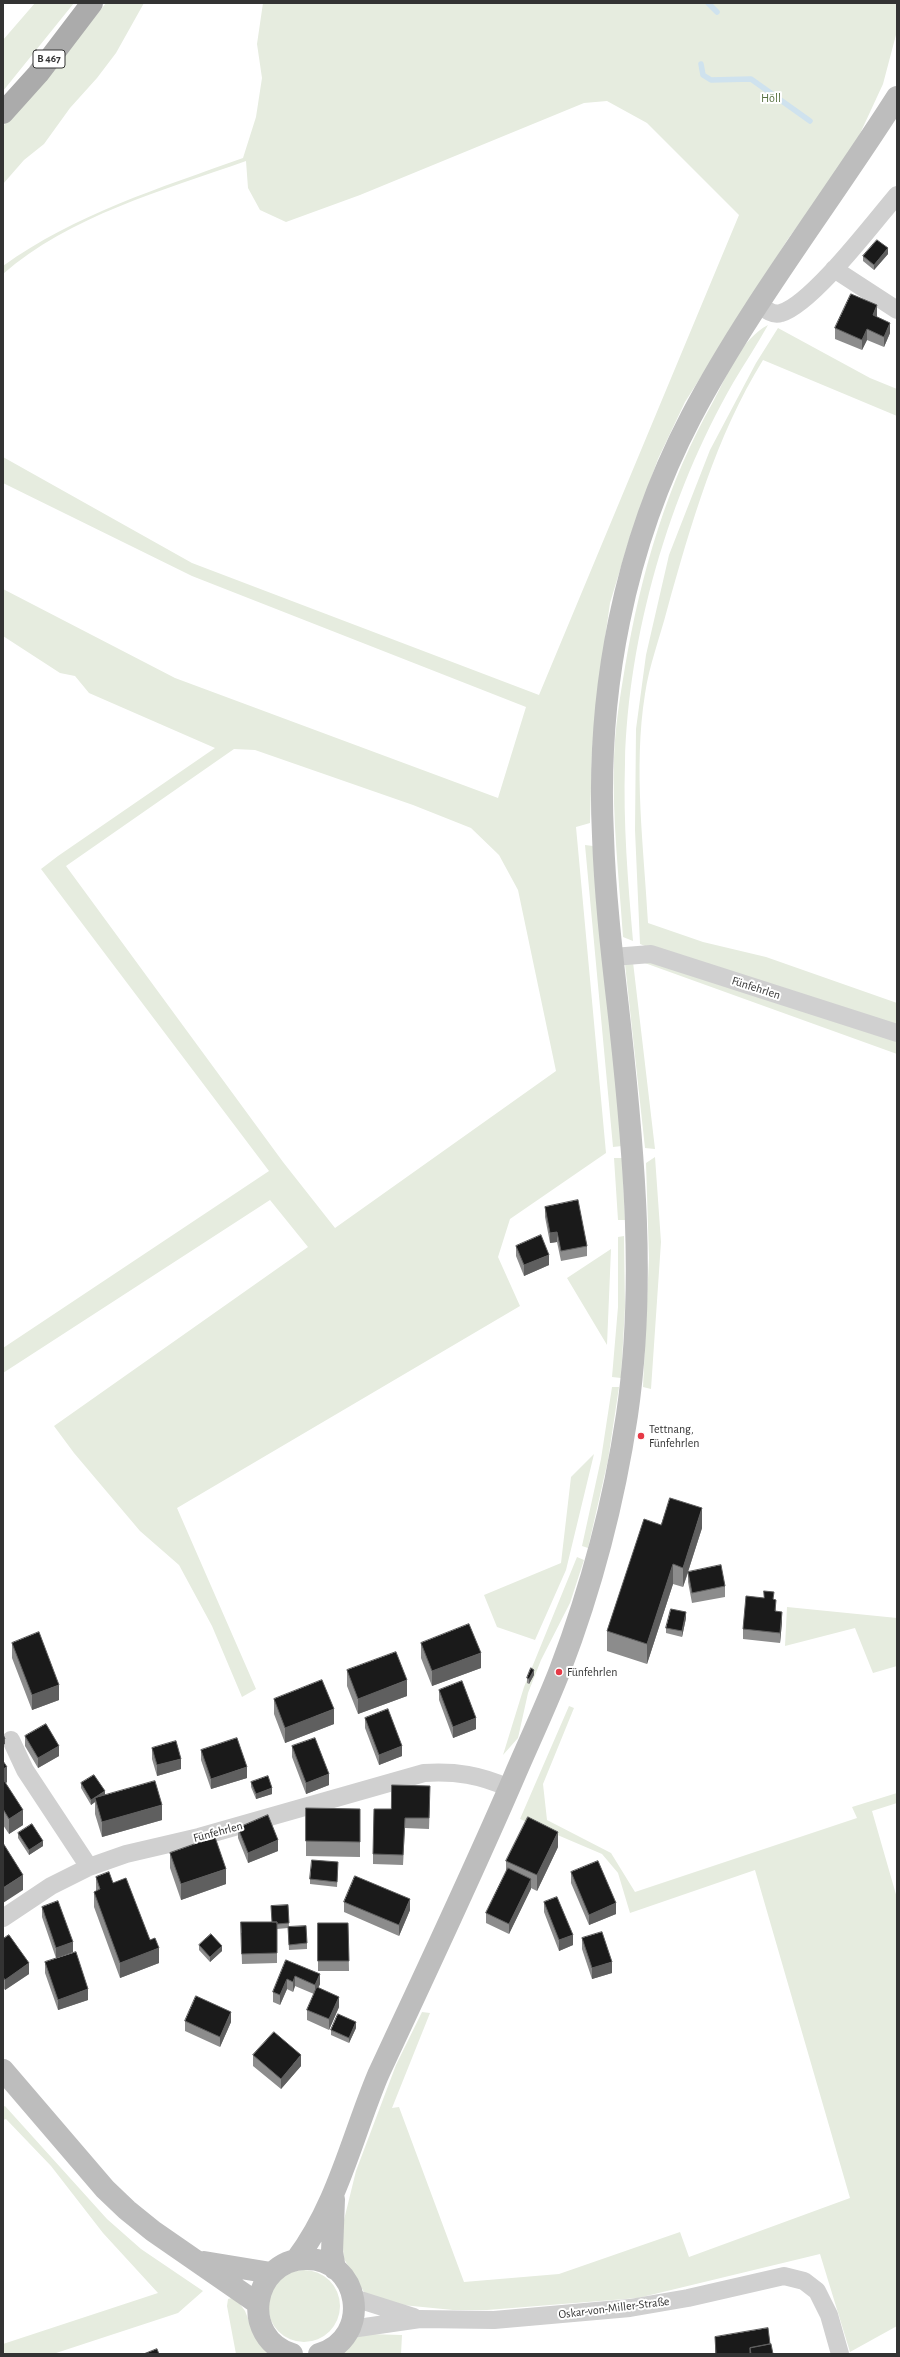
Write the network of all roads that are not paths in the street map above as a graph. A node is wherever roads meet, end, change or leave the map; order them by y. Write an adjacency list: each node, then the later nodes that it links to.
1 (92, 3): 3 (main road, B 467)
2 (897, 97): 6 (main road)
3 (3, 113)
4 (897, 195): 5 (street)
5 (834, 269): 6 (street); 7 (street)
6 (759, 304): 8 (main road)
7 (897, 310)
8 (613, 957): 9 (street, Fünfehrlen); 11 (main road)
9 (897, 1033)
10 (11, 1740): 12 (street)
11 (509, 1788): 12 (street, Fünfehrlen); 15 (main road)
12 (89, 1867): 13 (street, Fünfehrlen)
13 (3, 1918)
14 (3, 2070): 17 (main road)
15 (334, 2193): 16 (main road); 18 (main road)
16 (296, 2260): 18 (main road); 19 (main road)
17 (199, 2262): 19 (main road); 21 (main road)
18 (335, 2268): 20 (main road)
19 (271, 2274): 21 (main road)
20 (354, 2298): 22 (street, Oskar-von-Miller-Straße); 23 (main road)
21 (258, 2303): 24 (main road)
22 (420, 2320): 23 (street, Oskar-von-Miller-Straße); 26 (street, Oskar-von-Miller-Straße)
23 (351, 2329): 25 (main road)
24 (283, 2352)
25 (319, 2354)
26 (840, 2354)

